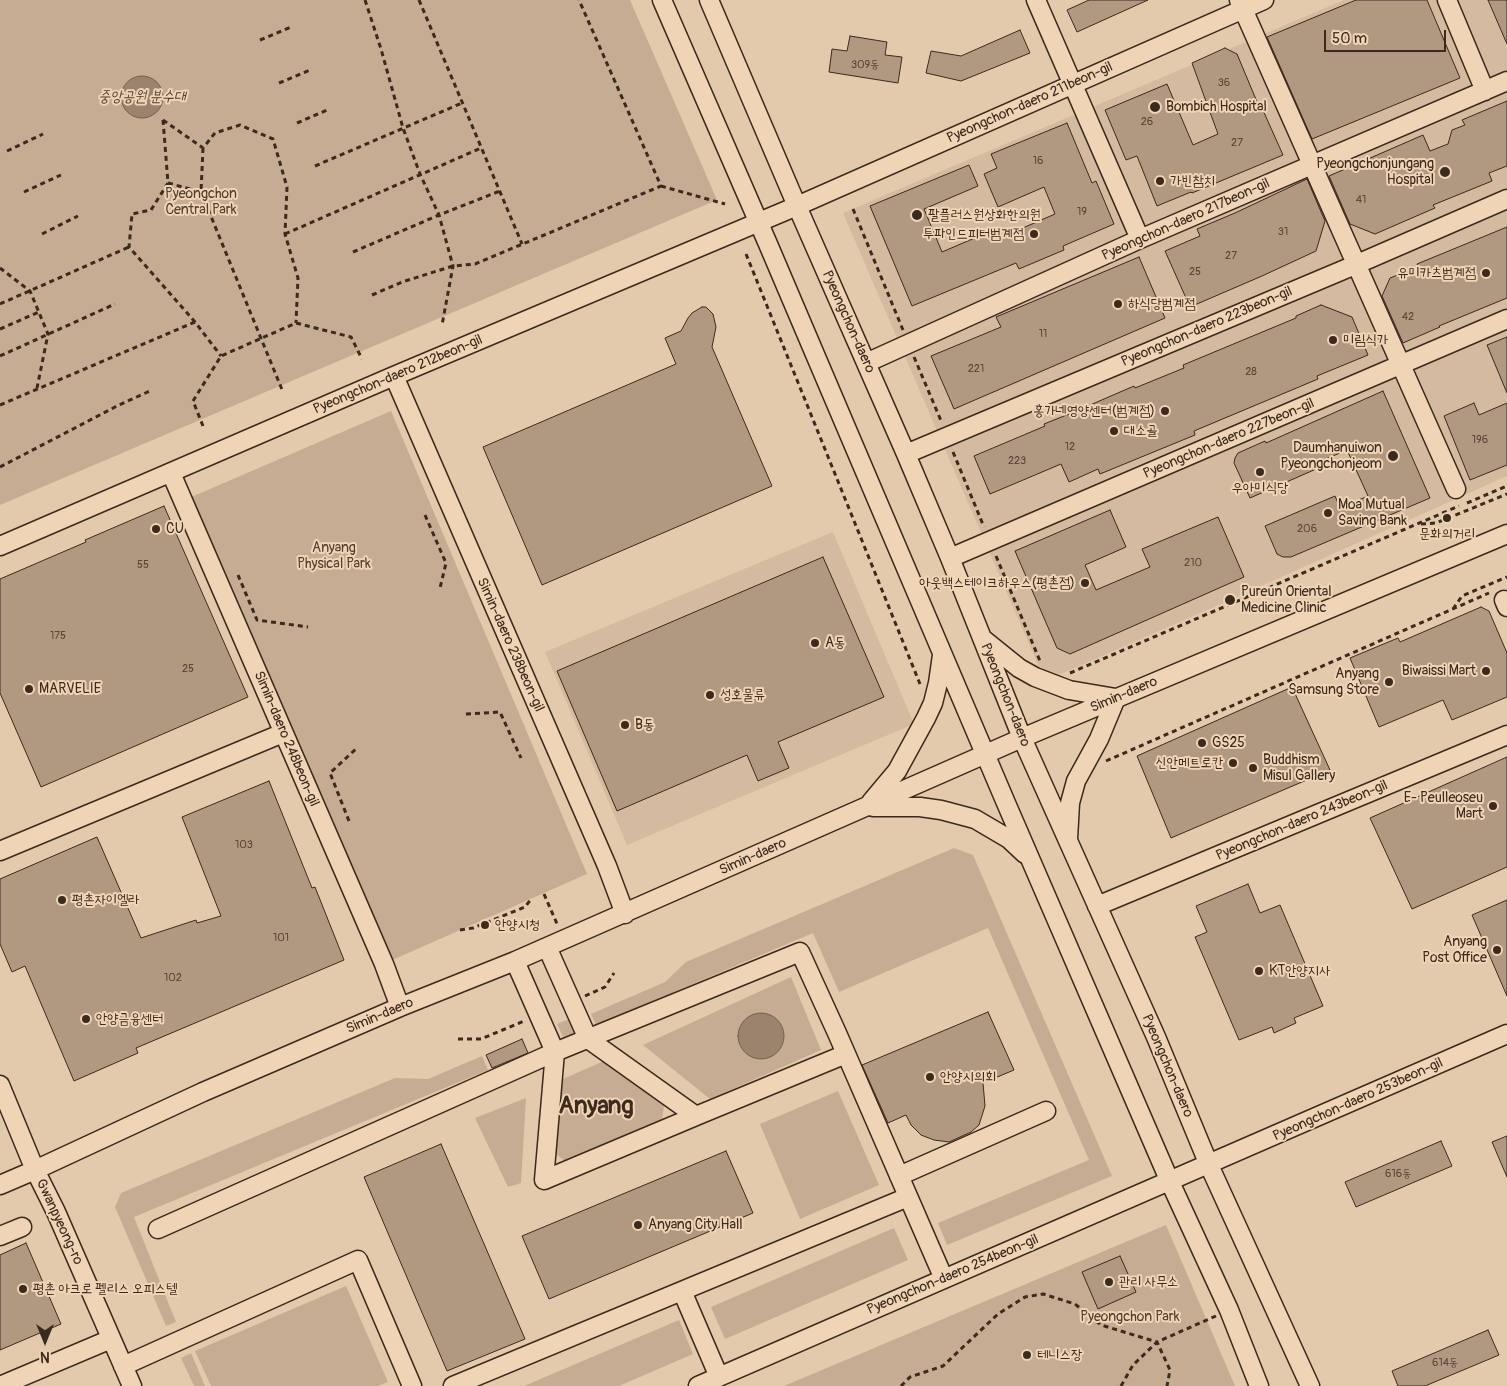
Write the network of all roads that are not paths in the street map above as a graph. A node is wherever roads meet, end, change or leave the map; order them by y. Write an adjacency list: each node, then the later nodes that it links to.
1 (662, 0): 13 (street)
2 (709, 0): 12 (street, Pyeongchon-daero)
3 (1036, 0): 8 (street)
4 (1264, 0): 6 (street, Pyeongchon-daero 211beon-gil)
5 (1447, 0): 9 (street)
6 (1241, 5): 8 (street, Pyeongchon-daero 211beon-gil); 10 (street)
7 (1507, 81): 9 (street, Pyeongchon-daero 217beon-gil)
8 (1073, 85): 12 (street, Pyeongchon-daero 211beon-gil); 14 (street)
9 (1485, 91): 10 (street, Pyeongchon-daero 217beon-gil)
10 (1311, 165): 14 (street, Pyeongchon-daero 217beon-gil); 15 (street)
11 (1507, 199): 15 (street, Pyeongchon-daero 223beon-gil)
12 (797, 206): 13 (street, Pyeongchon-daero 212beon-gil); 17 (street, Pyeongchon-daero)
13 (758, 222): 19 (street, Pyeongchon-daero 212beon-gil); 27 (street)
14 (1140, 239): 17 (street, Pyeongchon-daero 217beon-gil)
15 (1355, 265): 18 (street); 20 (street, Pyeongchon-daero 223beon-gil)
16 (1507, 319): 18 (street, Pyeongchon-daero 227beon-gil)
17 (866, 363): 20 (street, Pyeongchon-daero)
18 (1400, 366): 22 (street); 25 (street, Pyeongchon-daero 227beon-gil)
19 (394, 376): 21 (street, Pyeongchon-daero 212beon-gil); 38 (street, Simin-daero 238beon-gil)
20 (906, 454): 25 (street, Pyeongchon-daero)
21 (171, 473): 24 (street, Pyeongchon-daero 212beon-gil); 29 (street, Simin-daero 248beon-gil)
22 (1456, 489)
23 (1507, 534): 28 (street, Simin-daero)
24 (0, 546)
25 (950, 558): 26 (street, Pyeongchon-daero)
26 (981, 637): 28 (street); 31 (street, Pyeongchon-daero)
27 (942, 655): 32 (street); 33 (street)
28 (1116, 698): 31 (street, Simin-daero); 34 (street)
29 (284, 733): 35 (street); 41 (street, Simin-daero 248beon-gil)
30 (1507, 735): 37 (street, Pyeongchon-daero 243beon-gil)
31 (1022, 738): 32 (street, Simin-daero); 34 (street, Pyeongchon-daero)
32 (985, 754): 33 (street, Simin-daero); 36 (street)
33 (868, 807): 36 (street); 38 (street, Simin-daero)
34 (1068, 840): 37 (street, Pyeongchon-daero)
35 (0, 851)
36 (1030, 858): 52 (street)
37 (1098, 906): 49 (street, Pyeongchon-daero)
38 (626, 914): 39 (street, Simin-daero)
39 (547, 947): 40 (street, Simin-daero); 43 (street)
40 (515, 961): 41 (street, Simin-daero); 44 (street)
41 (400, 1007): 50 (street, Simin-daero)
42 (1507, 1034): 49 (street, Pyeongchon-daero 253beon-gil)
43 (588, 1039): 44 (street); 45 (street); 48 (street)
44 (555, 1052): 48 (street); 56 (street)
45 (846, 1054): 48 (street); 51 (street)
46 (0, 1085): 50 (street, Gwanpyeong-ro)
47 (1046, 1112): 51 (street)
48 (696, 1116)
49 (1209, 1165): 52 (street, Pyeongchon-daero 254beon-gil); 69 (street, Pyeongchon-daero)
50 (35, 1170): 53 (street, Simin-daero); 60 (street, Gwanpyeong-ro)
51 (899, 1176): 54 (street)
52 (1170, 1182): 58 (street, Pyeongchon-daero 254beon-gil); 68 (street)
53 (0, 1185)
54 (908, 1197): 58 (street); 59 (street)
55 (22, 1227): 57 (street)
56 (158, 1228)
57 (0, 1236)
58 (944, 1279): 62 (street, Pyeongchon-daero 254beon-gil)
59 (682, 1291): 62 (street); 66 (street)
60 (111, 1338): 61 (street, Gwanpyeong-ro); 63 (street)
61 (123, 1366): 64 (street, Gwanpyeong-ro); 65 (street)
62 (719, 1377): 67 (street, Pyeongchon-daero 254beon-gil)
63 (0, 1386)
64 (132, 1386)
65 (412, 1386)
66 (453, 1386)
67 (698, 1386)
68 (1259, 1386)
69 (1310, 1386)

